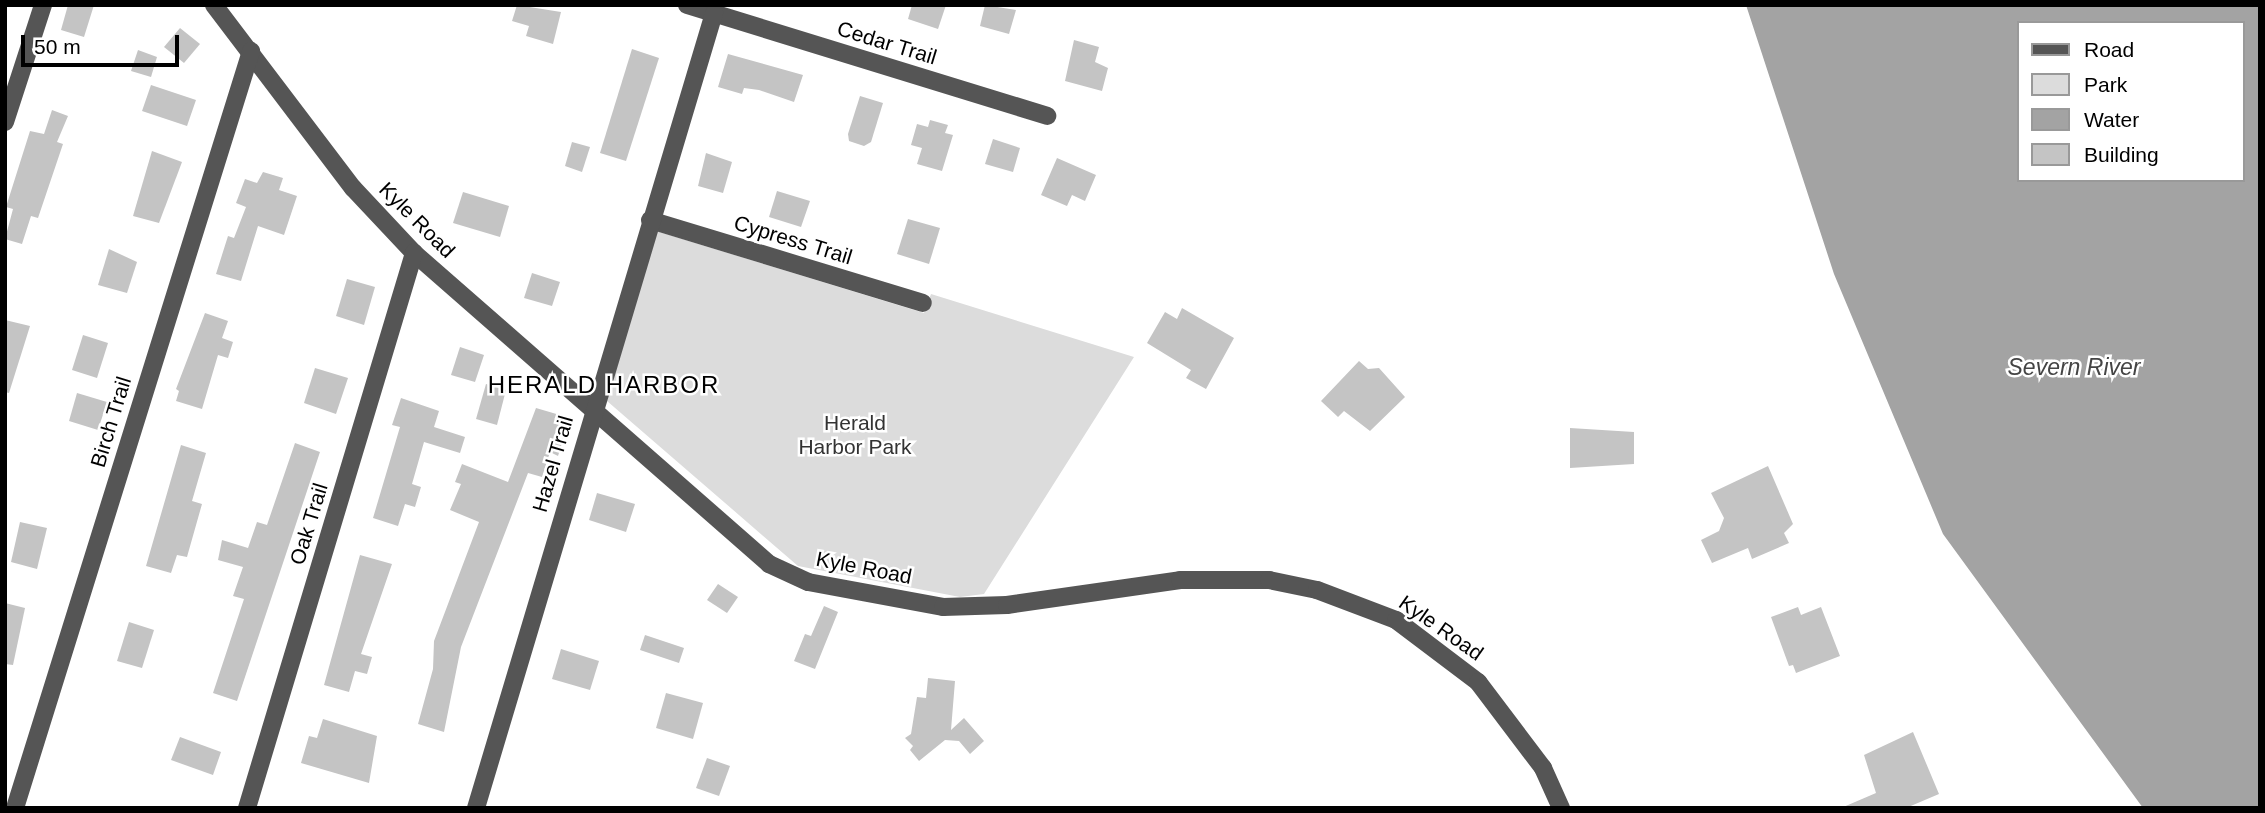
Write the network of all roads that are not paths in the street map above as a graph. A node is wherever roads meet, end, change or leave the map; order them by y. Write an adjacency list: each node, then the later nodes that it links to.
1 (43, 5): 7 (street)
2 (214, 5): 5 (street, Kyle Road)
3 (688, 5): 4 (street, Cedar Trail)
4 (714, 13): 6 (street, Cedar Trail); 8 (street, Hazel Trail)
5 (251, 51): 9 (street, Kyle Road); 12 (street, Birch Trail)
6 (1047, 116)
7 (5, 122)
8 (650, 220): 10 (street, Cypress Trail); 11 (street, Hazel Trail)
9 (414, 254): 11 (street, Kyle Road); 13 (street, Oak Trail)
10 (923, 303)
11 (592, 409): 14 (street, Hazel Trail); 15 (street, Kyle Road)
12 (15, 808)
13 (247, 808)
14 (476, 808)
15 (1562, 808)

